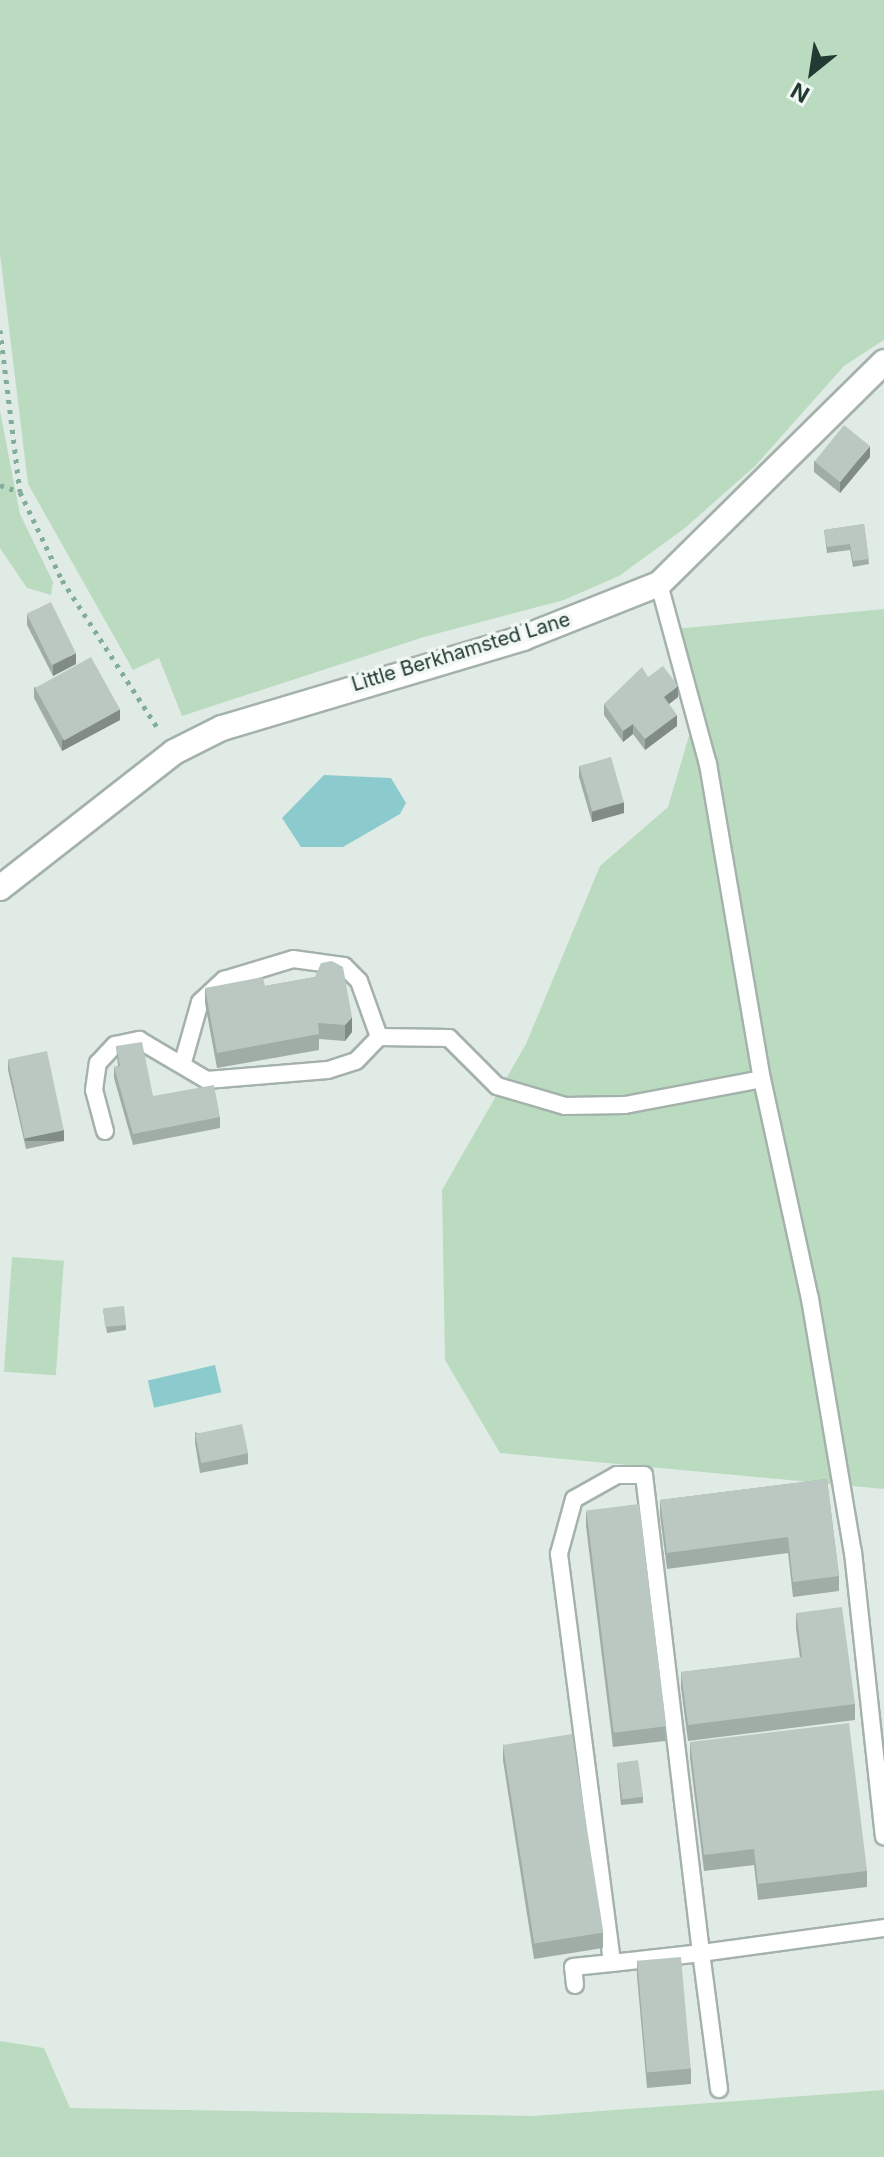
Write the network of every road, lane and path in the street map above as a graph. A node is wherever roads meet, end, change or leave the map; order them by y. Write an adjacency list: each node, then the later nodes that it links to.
1 (0, 330): 4 (path)
2 (884, 362): 5 (street, Little Berkhamsted Lane)
3 (0, 485): 4 (path)
4 (20, 492): 6 (path)
5 (659, 584): 6 (street, Little Berkhamsted Lane); 10 (lane)
6 (174, 752): 7 (street, Little Berkhamsted Lane)
7 (0, 888)
8 (379, 1037): 9 (lane); 9 (lane); 10 (lane)
9 (183, 1062): 11 (lane)
10 (762, 1079): 12 (lane)
11 (105, 1131)
12 (884, 1836)
13 (884, 1928): 14 (lane)
14 (701, 1953): 15 (lane); 15 (lane); 17 (lane)
15 (612, 1963): 16 (lane)
16 (575, 1985)
17 (719, 2089)

